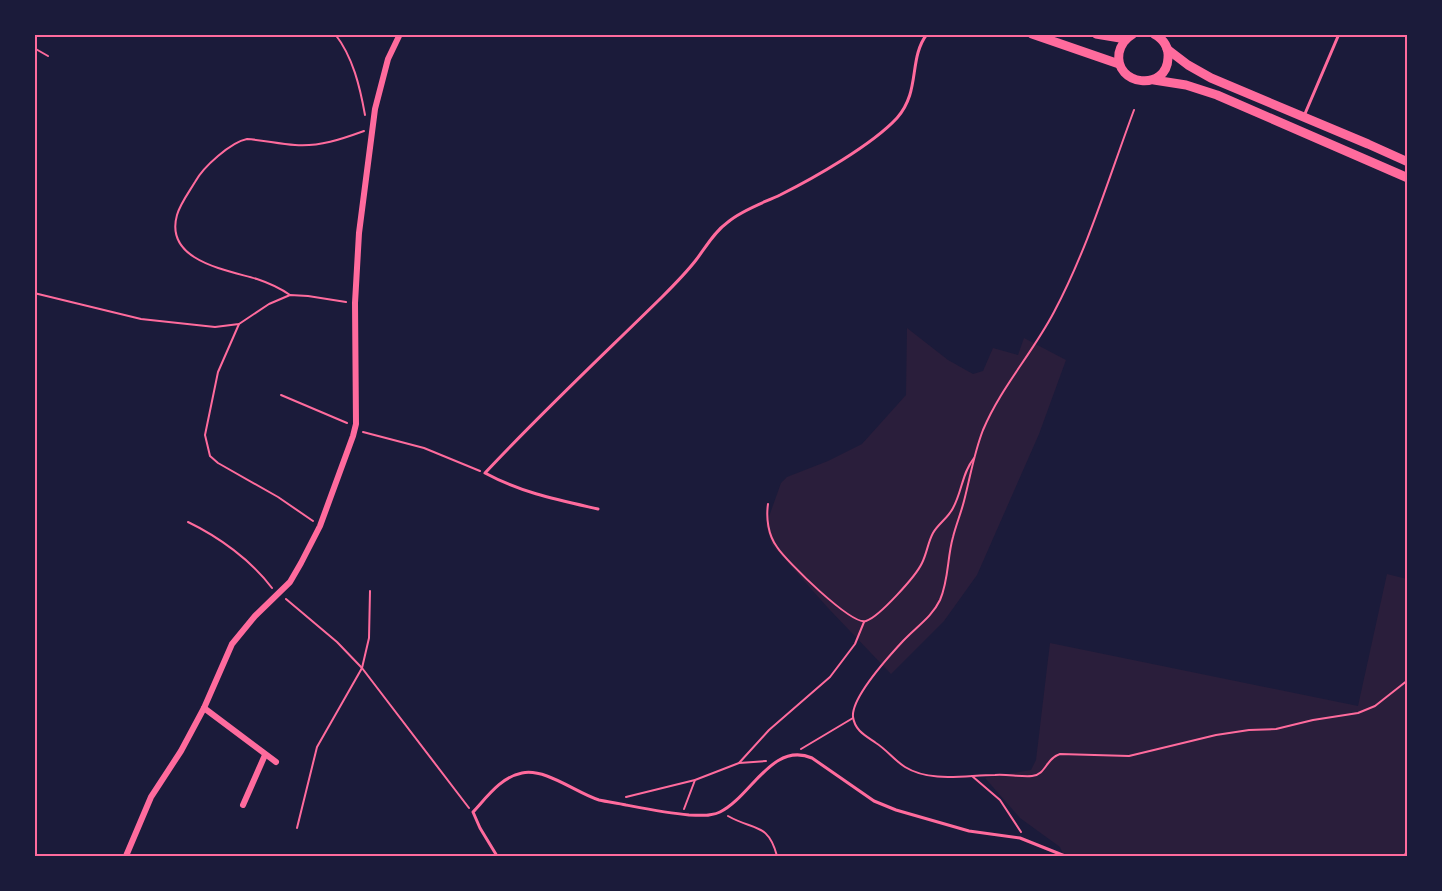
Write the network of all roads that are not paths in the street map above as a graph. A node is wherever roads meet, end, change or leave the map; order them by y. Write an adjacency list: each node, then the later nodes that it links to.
1 (400, 34): 15 (street)
2 (927, 34): 14 (lane)
3 (1032, 34): 9 (main road)
4 (1096, 34): 7 (main road)
5 (1154, 34): 8 (main road)
6 (1339, 34): 11 (lane)
7 (1129, 37): 9 (main road)
8 (1167, 49): 10 (main road); 11 (main road)
9 (1119, 64): 10 (main road)
10 (1154, 80): 13 (main road)
11 (1304, 116): 12 (main road)
12 (1407, 162)
13 (1407, 178)
14 (598, 509)
15 (204, 708): 16 (street); 20 (street)
16 (265, 755): 17 (street); 18 (street)
17 (276, 762)
18 (243, 805)
19 (1407, 849): 23 (lane)
20 (126, 856)
21 (497, 856): 22 (lane)
22 (1065, 856)
23 (1405, 856)

